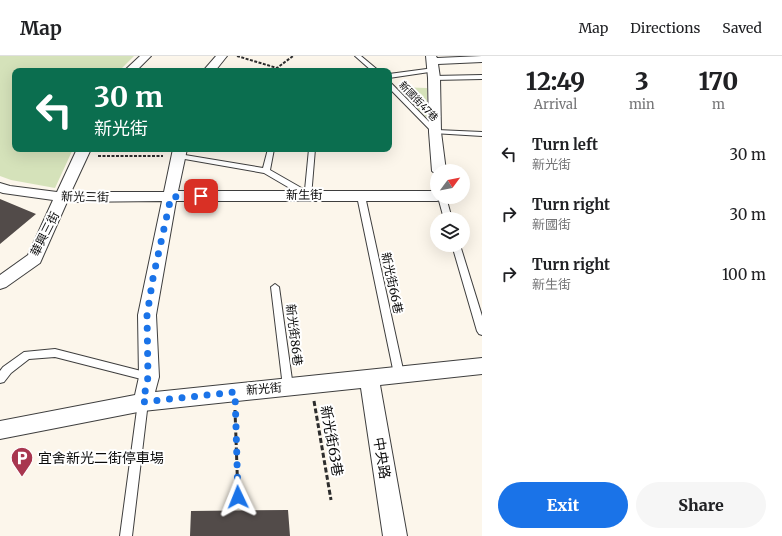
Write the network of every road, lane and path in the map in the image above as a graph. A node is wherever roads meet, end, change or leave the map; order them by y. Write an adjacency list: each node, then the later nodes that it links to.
1 (146, 56): 8 (street)
2 (222, 56): 9 (street)
3 (237, 56): 4 (path)
4 (292, 56)
5 (358, 56): 10 (lane)
6 (482, 59): 7 (street)
7 (433, 66): 11 (lane); 12 (lane); 14 (street)
8 (133, 68)
9 (212, 68)
10 (372, 68)
11 (392, 75)
12 (482, 77)
13 (392, 87): 14 (lane, 新國街47巷)
14 (435, 132): 15 (lane); 21 (street)
15 (482, 134)
16 (83, 152): 27 (street, 華興三街)
17 (180, 152): 20 (path); 22 (lane); 28 (street)
18 (270, 152): 22 (lane)
19 (312, 152): 24 (lane)
20 (98, 156)
21 (438, 164)
22 (266, 171): 24 (lane)
23 (0, 187): 27 (street, 新光三街)
24 (308, 195): 25 (street, 新生街); 28 (street, 新生街)
25 (361, 196): 26 (street, 新生街); 34 (lane, 新光街66巷)
26 (430, 196)
27 (63, 197): 28 (street, 新光三街); 30 (street, 華興三街)
28 (171, 197): 35 (street)
29 (458, 252): 32 (lane)
30 (0, 283)
31 (275, 287): 39 (lane, 新光街86巷)
32 (482, 331)
33 (482, 366): 34 (street, 新光街)
34 (399, 374): 37 (street, 新光街)
35 (148, 377): 36 (lane); 41 (street)
36 (0, 378)
37 (369, 380): 38 (street, 新光街); 46 (street, 中央路)
38 (311, 385): 39 (street, 新光街); 44 (path, 新光街63巷)
39 (288, 387): 40 (street, 新光街)
40 (235, 392): 41 (street, 新光街); 43 (path)
41 (143, 402): 42 (street, 新光街); 45 (lane)
42 (0, 430)
43 (238, 497)
44 (331, 500)
45 (126, 536)
46 (395, 536)

